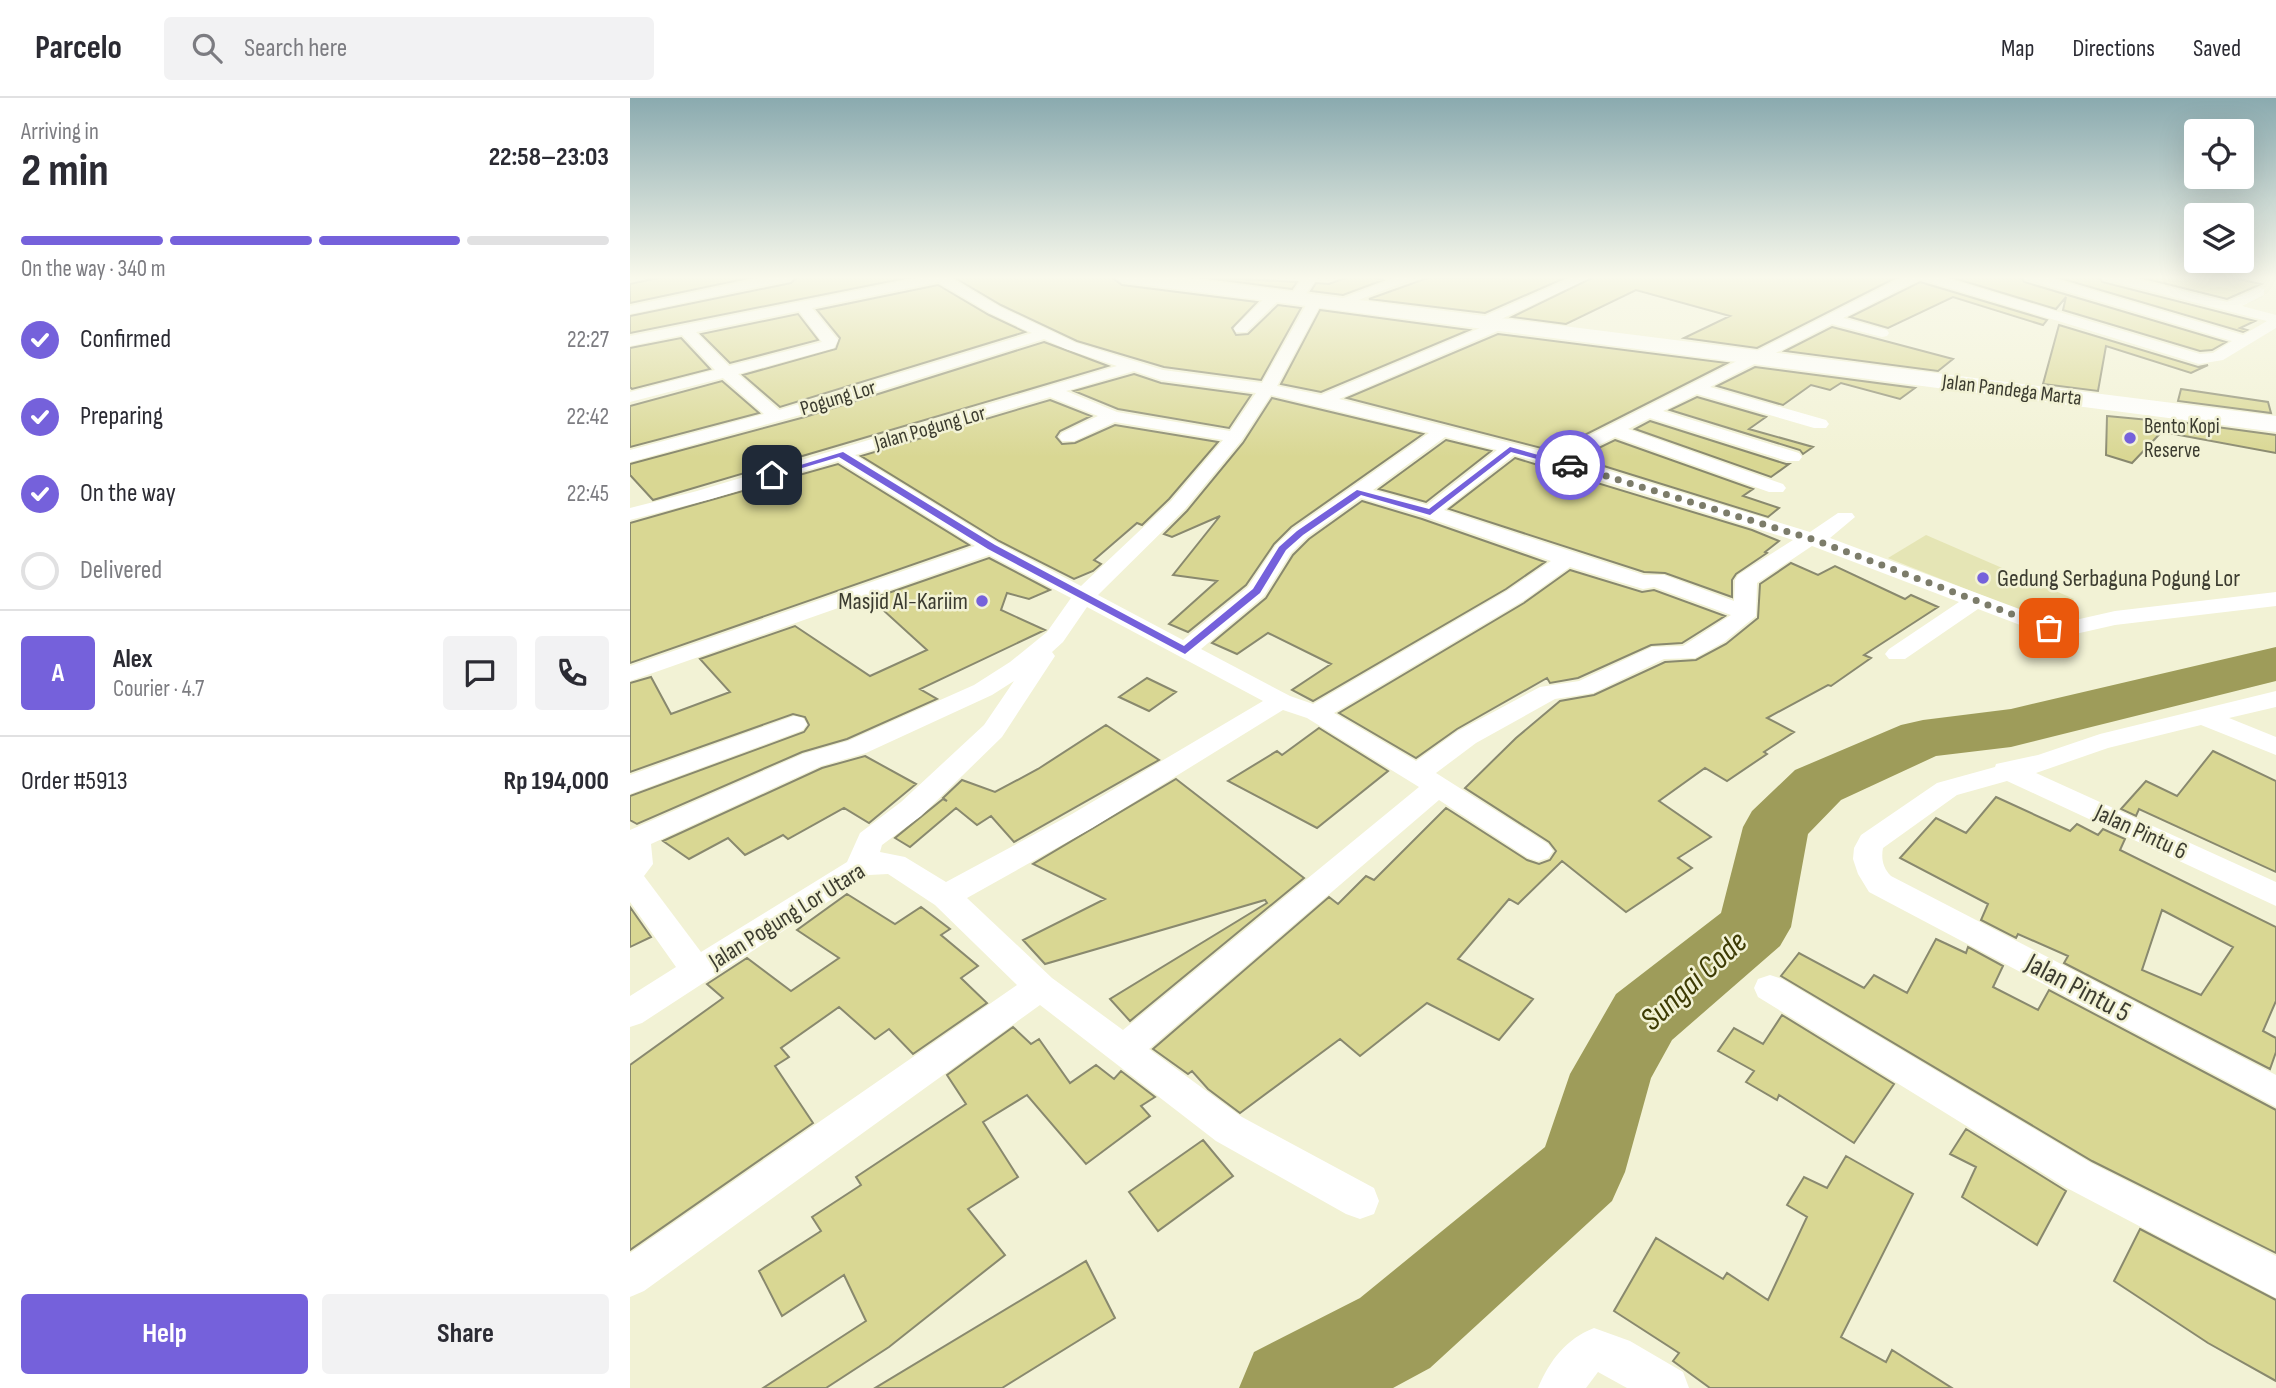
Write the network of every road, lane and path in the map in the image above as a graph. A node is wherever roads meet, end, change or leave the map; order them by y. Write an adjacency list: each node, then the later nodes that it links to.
1 (655, 336): 14 (street)
2 (693, 336): 17 (street)
3 (827, 336): 17 (street)
4 (1037, 336): 24 (street, Pogung Lor)
5 (1049, 336): 16 (street)
6 (1290, 336): 19 (street)
7 (1463, 336): 22 (street)
8 (1598, 336): 15 (street, Jalan Pandega Marta)
9 (1795, 336): 15 (street)
10 (2120, 336): 13 (street)
11 (2231, 336): 13 (street)
12 (2250, 336): 13 (street)
13 (2244, 340)
14 (630, 341)
15 (1756, 356): 18 (street); 27 (street, Jalan Pandega Marta)
16 (1134, 366): 19 (street); 20 (street, Jalan Pogung Lor)
17 (726, 372): 21 (street); 24 (street)
18 (1694, 388): 23 (street); 26 (street)
19 (1267, 389): 22 (street); 31 (street)
20 (1053, 392): 25 (street); 33 (street, Jalan Pogung Lor)
21 (630, 397)
22 (1323, 400): 29 (street)
23 (1648, 412): 28 (street); 35 (street)
24 (776, 416): 34 (street, Pogung Lor)
25 (1113, 416): 30 (street); 31 (street)
26 (1820, 424)
27 (2276, 424)
28 (1613, 430): 36 (street); 37 (street)
29 (1441, 432): 32 (street); 39 (street)
30 (1068, 437)
31 (1235, 437): 46 (street)
32 (1510, 449): 36 (street); 41 (street)
33 (840, 454): 40 (street, Jalan Pogung Lor); 44 (street)
34 (630, 456)
35 (1793, 457)
36 (1555, 460): 43 (street)
37 (1776, 488)
38 (630, 491): 40 (street, Jalan Pogung Lor)
39 (1360, 492): 41 (street); 51 (street)
40 (637, 512)
41 (1430, 512): 45 (street)
42 (1845, 517): 43 (street)
43 (1813, 539): 48 (street); 49 (street)
44 (992, 547): 46 (street); 53 (street)
45 (1567, 559): 49 (street); 56 (street)
46 (1083, 597): 50 (street); 51 (street)
47 (2276, 599): 48 (street)
48 (1976, 600): 52 (street)
49 (1746, 613): 61 (street)
50 (1055, 637): 64 (street); 65 (street)
51 (1185, 650): 55 (street)
52 (1897, 654)
53 (630, 674)
54 (2276, 699): 57 (street)
55 (1281, 701): 56 (street); 69 (street)
56 (1316, 713): 61 (street)
57 (2206, 718): 59 (street); 60 (street)
58 (794, 724): 62 (street)
59 (2276, 747)
60 (2006, 770): 67 (street); 68 (street, Jalan Pintu 6)
61 (1427, 780): 63 (street); 74 (street)
62 (630, 785)
63 (1538, 851)
64 (864, 856): 69 (street, Jalan Pogung Lor Utara); 70 (street, Jalan Pogung Lor Utara)
65 (630, 871)
66 (630, 879): 70 (street)
67 (1880, 884): 75 (street, Jalan Pintu 5)
68 (2276, 895)
69 (946, 897): 71 (street, Jalan Pogung Lor Utara)
70 (696, 971): 73 (street, Jalan Pogung Lor Utara)
71 (1040, 987): 74 (street, Jalan Pogung Lor Utara); 77 (street)
72 (1770, 988): 78 (street)
73 (630, 1013)
74 (1122, 1051): 76 (street, Jalan Pogung Lor Utara)
75 (2276, 1092)
76 (1360, 1201)
77 (630, 1277)
78 (2276, 1279)
79 (1560, 1388): 80 (street)
80 (1667, 1388)

